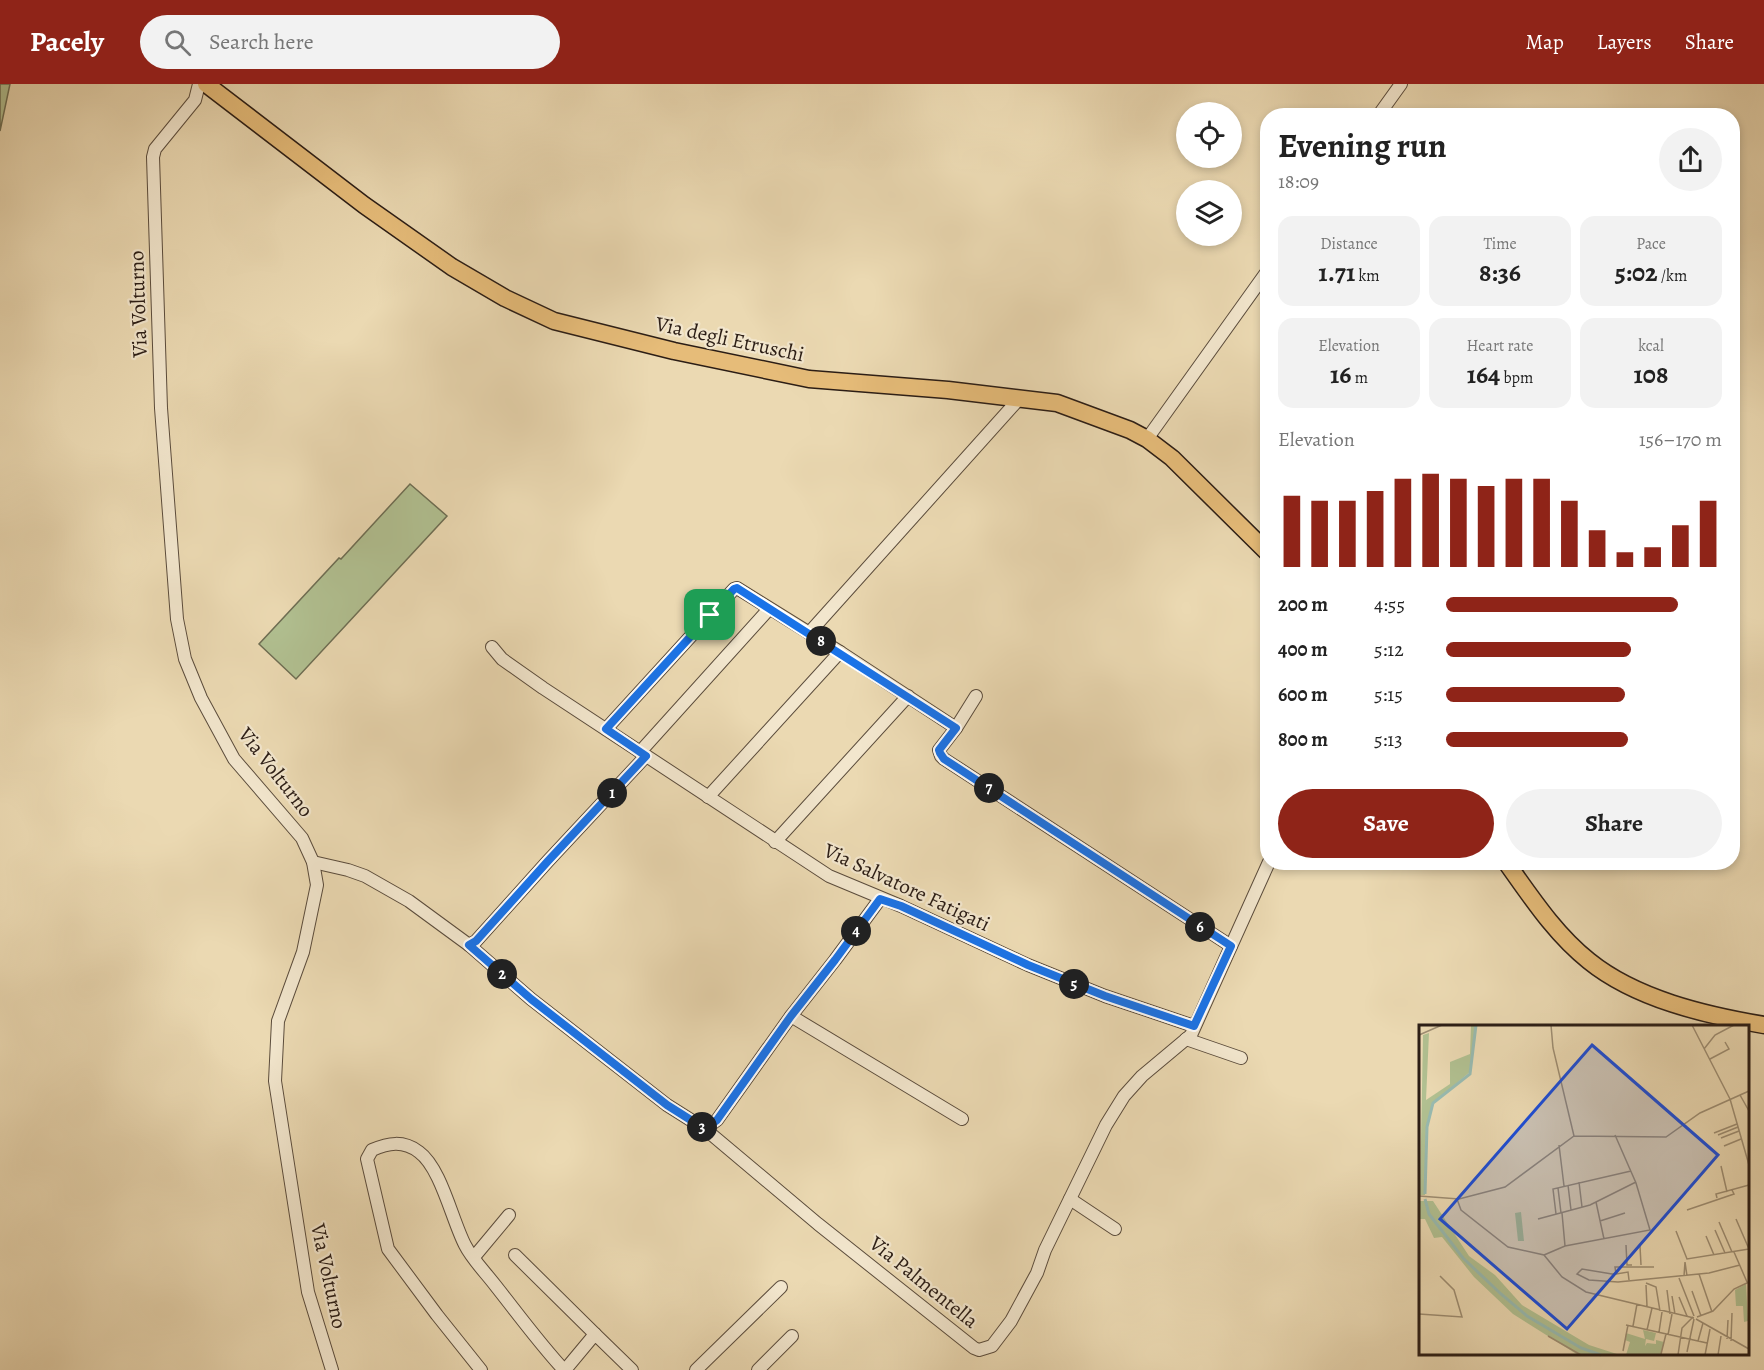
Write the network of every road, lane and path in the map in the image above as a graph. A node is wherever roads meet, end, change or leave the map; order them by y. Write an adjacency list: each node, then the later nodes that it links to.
1 (1401, 84): 3 (street)
2 (202, 91): 5 (main road, Via degli Etruschi); 19 (street, Via Volturno)
3 (1384, 108)
4 (1260, 281): 6 (street)
5 (1020, 399): 6 (main road, Via degli Etruschi); 9 (street)
6 (1147, 440): 7 (main road, Via degli Etruschi)
7 (1260, 545)
8 (769, 609): 9 (street); 15 (street); 16 (street)
9 (808, 633): 11 (street)
10 (492, 647): 15 (street, Via Salvatore Fatigati)
11 (840, 652): 12 (street); 17 (street)
12 (908, 696): 14 (street); 18 (street)
13 (976, 696): 14 (street)
14 (956, 728): 24 (street)
15 (606, 729): 16 (street, Via Salvatore Fatigati)
16 (643, 754): 17 (street, Via Salvatore Fatigati); 23 (street)
17 (708, 797): 18 (street, Via Salvatore Fatigati)
18 (775, 842): 22 (street, Via Salvatore Fatigati)
19 (313, 862): 23 (street, Via Palmentella); 40 (street, Via Volturno)
20 (1265, 870): 24 (street, Via Palmentella)
21 (1512, 870): 26 (main road)
22 (880, 899): 25 (street); 27 (street, Via Salvatore Fatigati)
23 (469, 945): 31 (street, Via Palmentella)
24 (1231, 946): 27 (street, Via Palmentella)
25 (791, 1016): 30 (street); 31 (street)
26 (1764, 1025)
27 (1194, 1026): 28 (street, Via Palmentella)
28 (1186, 1039): 29 (street); 32 (street, Via Palmentella)
29 (1241, 1058)
30 (962, 1119)
31 (705, 1129): 32 (street, Via Palmentella)
32 (1070, 1199): 34 (street)
33 (509, 1215): 36 (street)
34 (1115, 1229)
35 (515, 1255): 38 (street)
36 (474, 1257): 41 (street); 42 (street)
37 (781, 1287): 44 (street)
38 (595, 1334): 42 (street); 43 (street)
39 (792, 1336): 45 (street)
40 (332, 1370)
41 (481, 1370)
42 (564, 1370)
43 (632, 1370)
44 (696, 1370)
45 (758, 1370)

